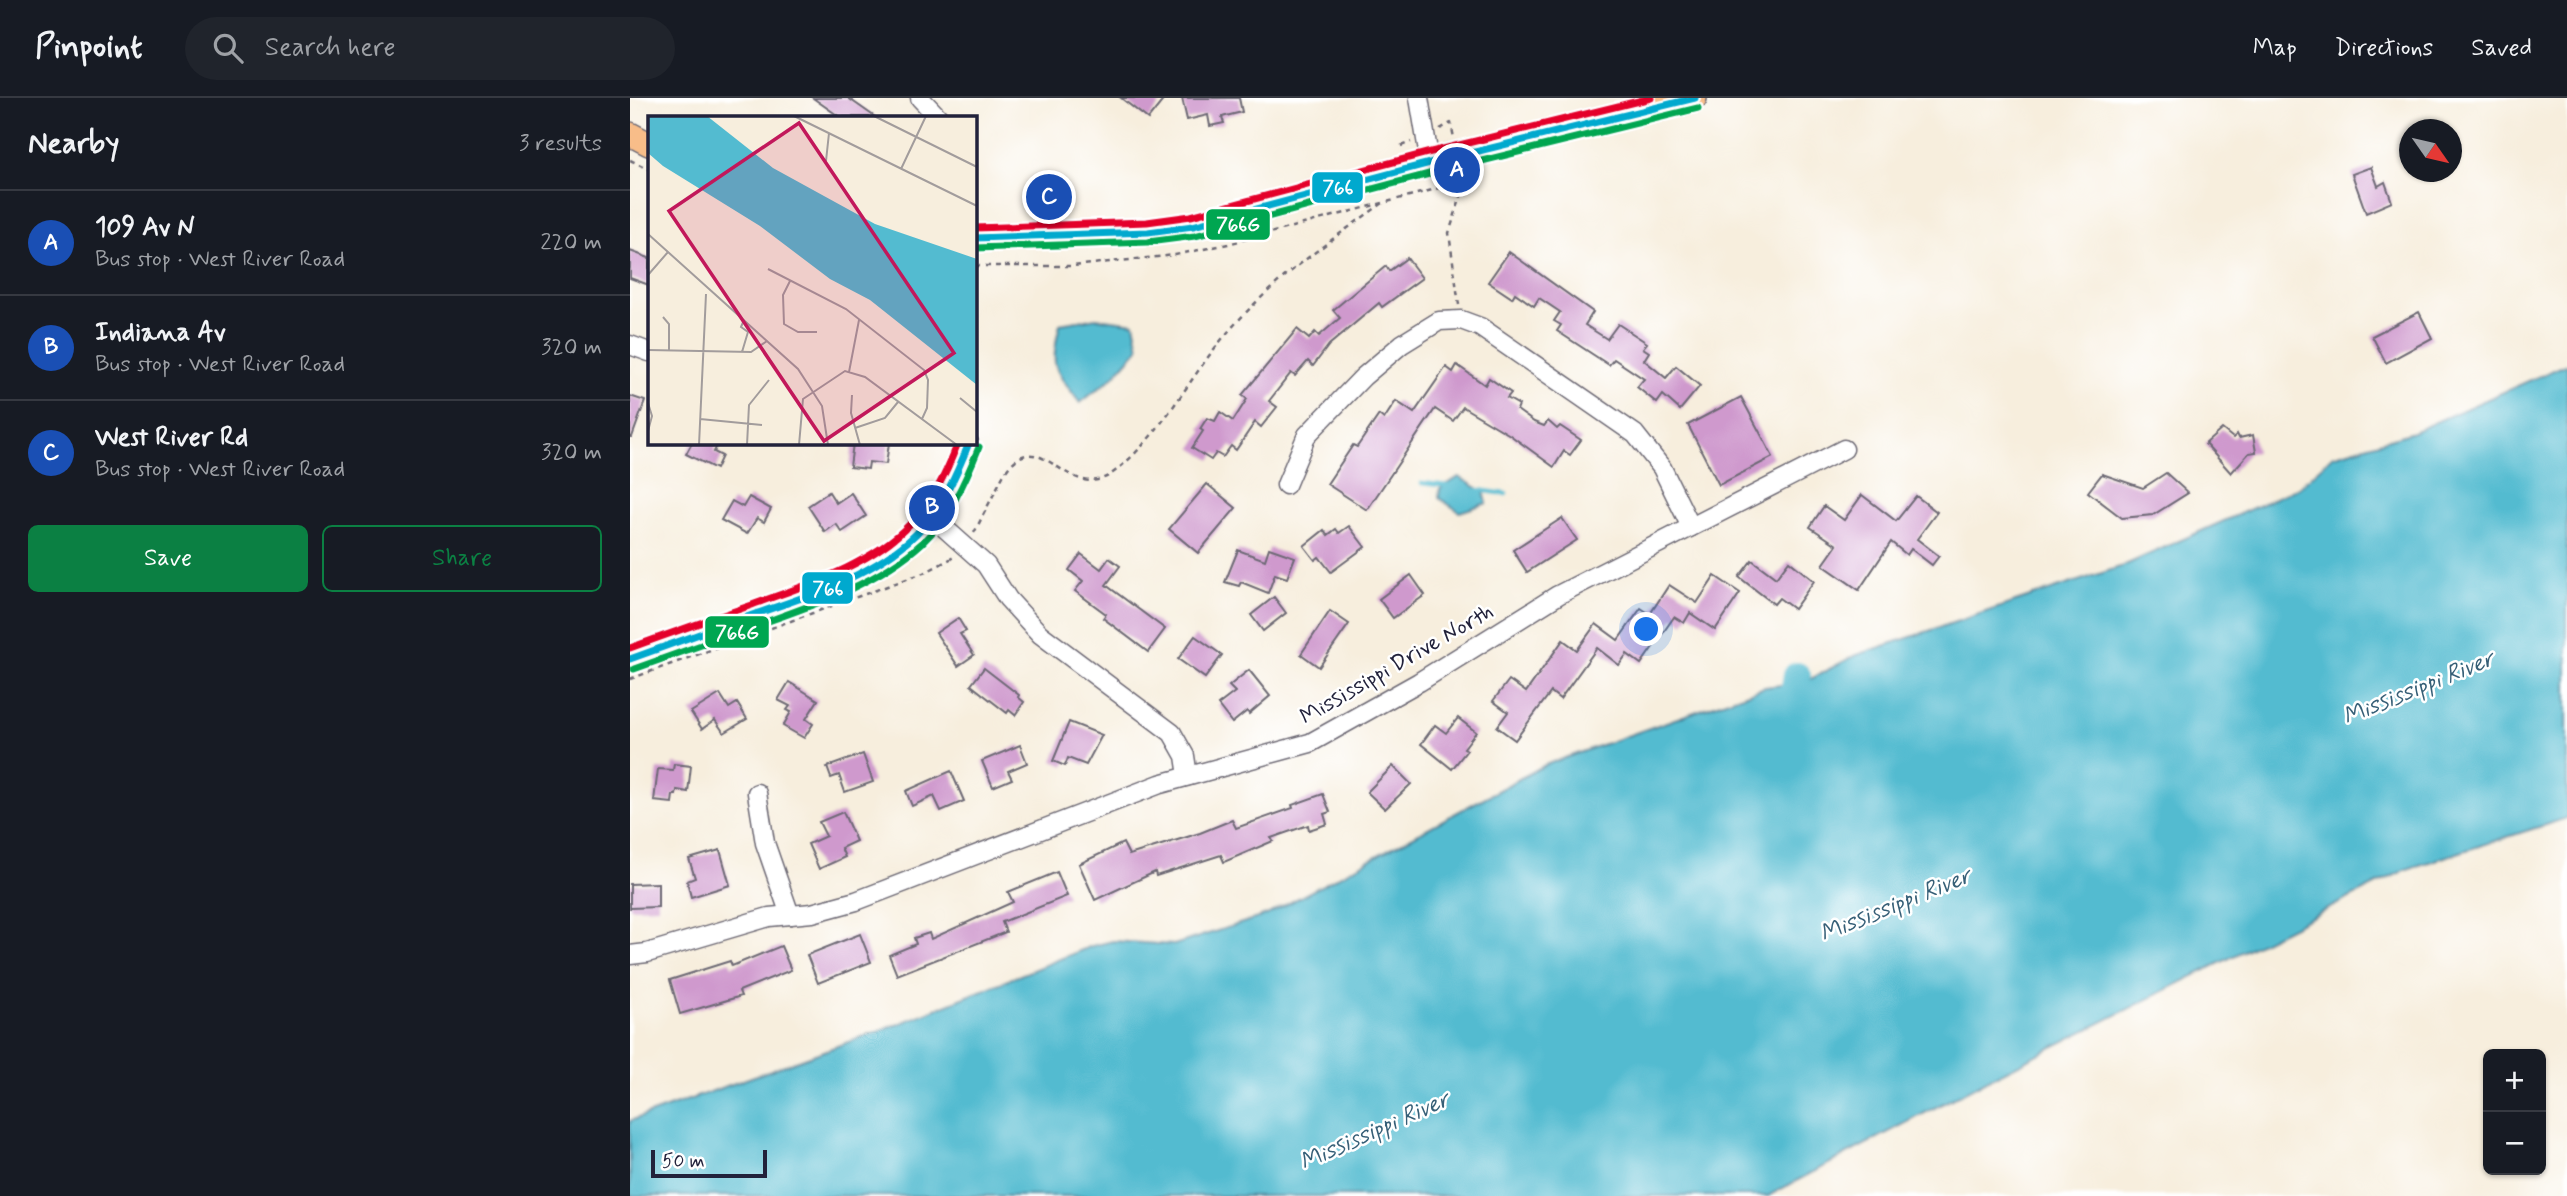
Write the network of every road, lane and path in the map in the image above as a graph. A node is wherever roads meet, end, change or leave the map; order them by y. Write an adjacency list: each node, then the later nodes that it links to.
1 (920, 98): 5 (street)
2 (1419, 98): 9 (street)
3 (1695, 98): 4 (main road)
4 (1639, 105): 9 (main road)
5 (937, 116)
6 (630, 134): 7 (main road)
7 (648, 143)
8 (630, 160): 10 (path)
9 (1430, 163): 11 (main road)
10 (648, 169)
11 (976, 237)
12 (976, 266): 13 (path)
13 (991, 266)
14 (1461, 320): 19 (street); 21 (street); 22 (path)
15 (630, 345): 16 (street)
16 (648, 352)
17 (969, 444): 20 (street)
18 (1844, 449): 21 (street, Mississippi Drive North)
19 (1286, 485)
20 (931, 516): 24 (street); 26 (street)
21 (1691, 527): 26 (street, Mississippi Drive North)
22 (972, 537)
23 (959, 552): 25 (path)
24 (630, 659)
25 (630, 679)
26 (1188, 776): 28 (street, Mississippi Drive North)
27 (757, 793): 28 (street)
28 (790, 915): 29 (street, Mississippi Drive North)
29 (630, 955)

